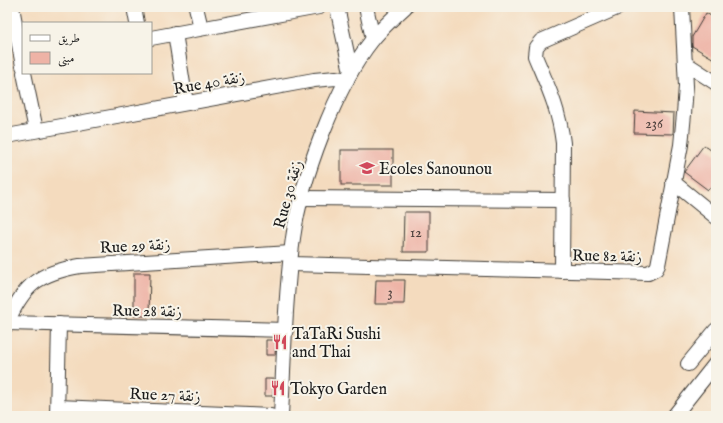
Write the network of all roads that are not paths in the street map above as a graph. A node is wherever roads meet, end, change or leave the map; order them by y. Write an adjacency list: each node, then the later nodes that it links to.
1 (12, 7): 15 (street)
2 (134, 7): 10 (street)
3 (196, 7): 11 (street)
4 (319, 7): 11 (street)
5 (337, 7): 18 (street)
6 (366, 7): 14 (street)
7 (404, 7): 14 (street, Rue 30 زنقة)
8 (619, 7): 25 (street)
9 (682, 7): 16 (street, Rue 82 زنقة)
10 (137, 22)
11 (201, 28): 12 (street)
12 (175, 33): 13 (street); 20 (street)
13 (152, 38)
14 (373, 39): 18 (street, Rue 30 زنقة)
15 (22, 61)
16 (685, 64): 19 (street); 23 (street, Rue 82 زنقة)
17 (25, 74): 21 (street)
18 (349, 76): 20 (street, Rue 40 زنقة); 24 (street, Rue 30 زنقة)
19 (716, 83)
20 (186, 103): 21 (street, Rue 40 زنقة)
21 (36, 130): 22 (street, Rue 40 زنقة)
22 (7, 136)
23 (673, 182): 26 (street); 28 (street, Rue 82 زنقة)
24 (301, 198): 25 (street); 27 (street, Rue 30 زنقة)
25 (563, 200): 28 (street)
26 (716, 217)
27 (291, 259): 28 (street, Rue 82 زنقة); 29 (street, Rue 29 زنقة); 31 (street, Rue 30 زنقة)
28 (562, 271)
29 (7, 323): 30 (street, Rue 28 زنقة)
30 (59, 324): 31 (street, Rue 28 زنقة); 35 (street)
31 (286, 330): 37 (street, Rue 30 زنقة)
32 (716, 330): 34 (street)
33 (716, 362): 38 (street)
34 (688, 364)
35 (57, 412): 36 (street, Rue 27 زنقة)
36 (271, 416)
37 (281, 416)
38 (674, 416)

